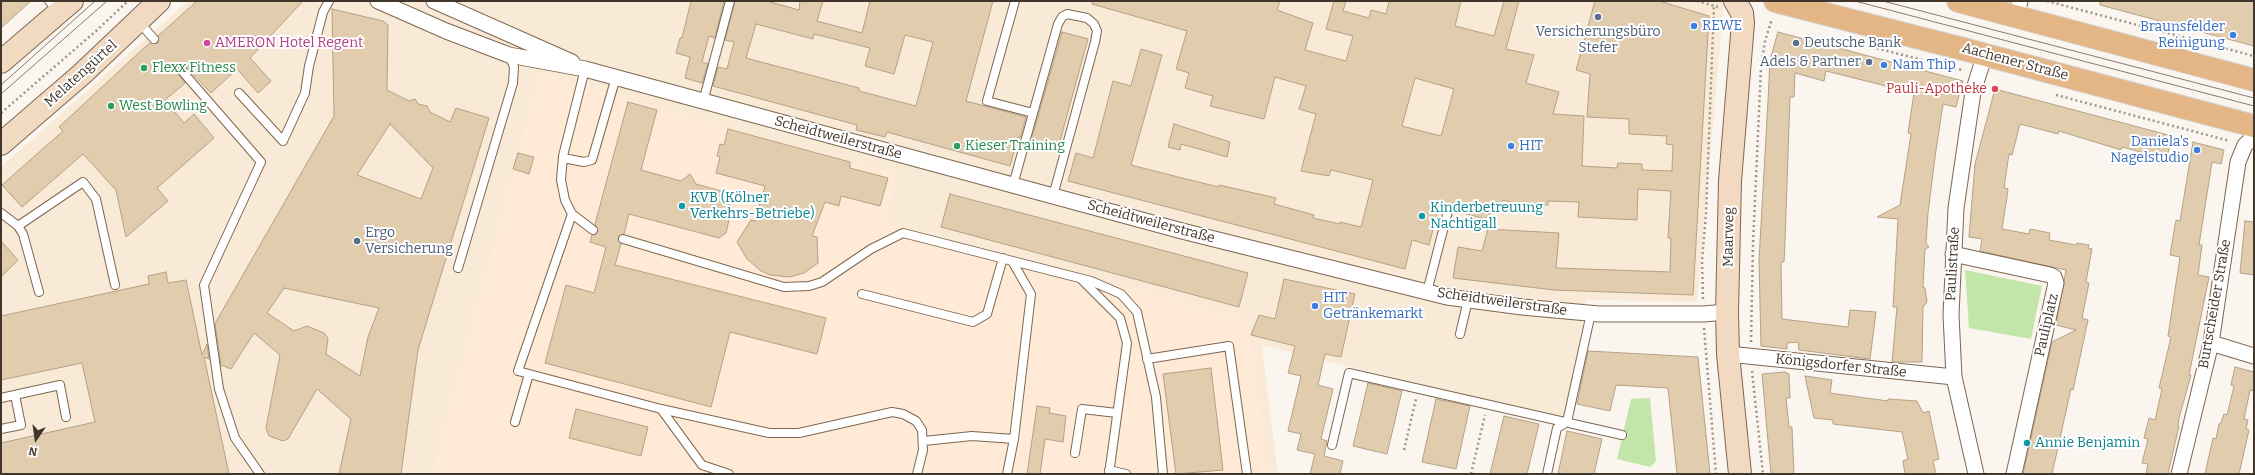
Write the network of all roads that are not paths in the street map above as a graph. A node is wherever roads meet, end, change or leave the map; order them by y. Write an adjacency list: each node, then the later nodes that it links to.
1 (159, 1): 12 (main road, Melatengürtel)
2 (329, 1): 21 (lane)
3 (378, 1): 15 (street, Scheidtweilerstraße)
4 (434, 1): 17 (street, Scheidtweilerstraße)
5 (730, 1): 22 (lane)
6 (1015, 1): 23 (lane)
7 (1736, 1): 45 (main road, Maarweg)
8 (1958, 1): 10 (main road)
9 (60, 5): 16 (main road)
10 (2018, 9): 20 (main road)
11 (1773, 10): 14 (main road, Aachener Straße)
12 (138, 21): 13 (lane); 25 (main road, Melatengürtel)
13 (154, 39)
14 (1984, 54): 24 (main road, Aachener Straße); 35 (street, Paulistraße)
15 (509, 55): 17 (street, Scheidtweilerstraße); 38 (lane)
16 (1, 62)
17 (585, 69): 19 (street, Scheidtweilerstraße); 26 (lane)
18 (182, 71): 68 (lane)
19 (616, 78): 22 (street, Scheidtweilerstraße); 26 (lane)
20 (2254, 80)
21 (239, 93)
22 (703, 102): 27 (street, Scheidtweilerstraße)
23 (1033, 113): 27 (lane); 28 (lane)
24 (2251, 136): 48 (street, Burtscheider Straße)
25 (1, 144)
26 (563, 158): 31 (lane)
27 (1013, 185): 28 (street, Scheidtweilerstraße)
28 (1053, 196): 42 (street, Scheidtweilerstraße)
29 (1448, 211): 42 (lane)
30 (1, 213): 32 (lane)
31 (572, 214): 33 (lane); 52 (lane)
32 (18, 226): 40 (lane); 41 (lane)
33 (593, 230)
34 (623, 239): 36 (lane)
35 (1953, 254): 53 (street, Paulistraße); 78 (street, Pauliplatz)
36 (1003, 258): 37 (lane); 43 (lane)
37 (1012, 261): 39 (lane); 63 (lane)
38 (458, 268)
39 (1080, 278): 51 (lane); 57 (lane)
40 (115, 285)
41 (39, 292)
42 (1427, 292): 44 (street, Scheidtweilerstraße)
43 (862, 294)
44 (1468, 300): 46 (street, Scheidtweilerstraße); 47 (lane)
45 (1727, 312): 46 (street, Scheidtweilerstraße); 49 (main road, Maarweg)
46 (1591, 313): 60 (lane)
47 (1460, 334)
48 (2211, 343): 50 (street); 79 (street, Burtscheider Straße)
49 (1728, 354): 53 (street, Königsdorfer Straße); 76 (main road, Maarweg)
50 (2254, 356)
51 (1147, 359): 73 (lane); 74 (lane)
52 (529, 374): 56 (lane); 59 (lane)
53 (1954, 377): 77 (street, Paulistraße)
54 (15, 395): 55 (lane); 58 (lane); 61 (lane)
55 (1, 398)
56 (661, 409): 64 (lane); 69 (lane)
57 (1117, 413): 66 (lane); 67 (lane)
58 (66, 417)
59 (515, 422)
60 (1567, 422): 62 (lane); 65 (lane); 75 (lane)
61 (1, 429)
62 (1622, 435)
63 (1014, 439): 64 (lane); 71 (lane)
64 (924, 441): 70 (lane)
65 (1332, 445)
66 (1075, 453)
67 (1109, 472): 72 (lane)
68 (260, 474)
69 (729, 474)
70 (917, 474)
71 (1007, 474)
72 (1126, 474)
73 (1163, 474)
74 (1247, 474)
75 (1547, 474)
76 (1740, 474)
77 (1976, 474)
78 (2014, 474)
79 (2179, 474)

